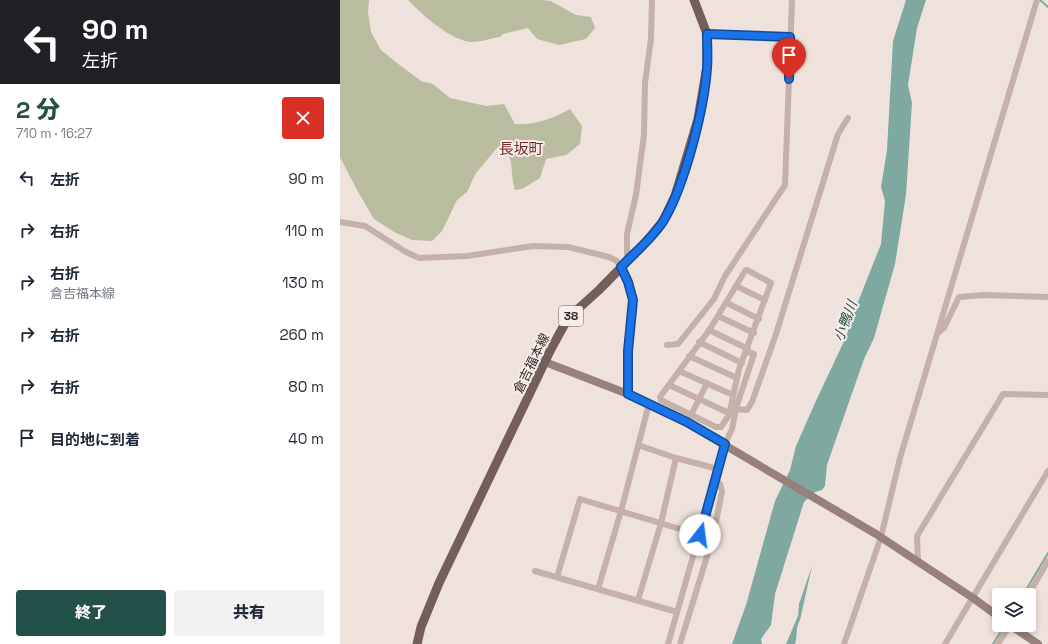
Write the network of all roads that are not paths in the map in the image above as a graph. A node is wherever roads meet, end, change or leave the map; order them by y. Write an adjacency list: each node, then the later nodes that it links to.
1 (652, 0): 9 (street)
2 (694, 0): 5 (main road, 倉吉福本線 / 38)
3 (792, 0): 6 (street)
4 (1037, 0): 18 (street)
5 (707, 34): 6 (street); 9 (main road, 倉吉福本線 / 38)
6 (790, 37): 20 (street)
7 (848, 118): 34 (street)
8 (340, 222): 9 (street)
9 (624, 264): 23 (main road, 倉吉福本線 / 38); 29 (street)
10 (736, 286): 12 (street); 12 (street); 13 (street)
11 (1048, 297): 18 (street)
12 (765, 300): 15 (street)
13 (727, 303): 14 (street); 15 (street)
14 (718, 316): 16 (street); 17 (street)
15 (759, 318): 17 (street)
16 (709, 330): 19 (street); 21 (street)
17 (754, 333): 21 (street)
18 (937, 334): 46 (street)
19 (699, 342): 22 (street); 24 (street)
20 (667, 346)
21 (748, 350): 24 (street); 34 (street)
22 (689, 356): 25 (street); 26 (street)
23 (545, 362): 29 (street); 59 (main road, 倉吉福本線 / 38)
24 (742, 363): 26 (street)
25 (679, 371): 27 (street); 28 (street)
26 (737, 378): 30 (street)
27 (706, 383): 30 (street); 32 (street)
28 (669, 385): 32 (street); 36 (street)
29 (628, 394): 33 (street)
30 (733, 395): 35 (street)
31 (1048, 396): 47 (street)
32 (699, 399): 35 (street); 36 (street)
33 (649, 404): 37 (street); 38 (street)
34 (737, 409): 37 (street)
35 (729, 413): 36 (street)
36 (691, 415)
37 (725, 444): 40 (street); 46 (street)
38 (638, 445): 39 (street); 43 (street)
39 (676, 458): 40 (street); 44 (street)
40 (718, 468): 42 (street)
41 (1048, 471): 53 (street)
42 (715, 479): 45 (street); 61 (street)
43 (621, 511): 44 (street); 50 (street); 52 (street)
44 (661, 523): 45 (street); 54 (street)
45 (700, 535): 55 (street)
46 (878, 535): 47 (street); 62 (street)
47 (918, 560): 53 (street)
48 (1048, 561): 51 (street)
49 (536, 571): 50 (street)
50 (557, 577): 52 (street)
51 (1032, 588)
52 (598, 589): 54 (street)
53 (973, 598): 56 (street); 63 (street)
54 (638, 600): 55 (street)
55 (677, 612): 60 (street)
56 (992, 613)
57 (1006, 632): 64 (street)
58 (1020, 632): 65 (street)
59 (417, 644)
60 (668, 644)
61 (680, 644)
62 (844, 644)
63 (945, 644)
64 (998, 644)
65 (1038, 644)

